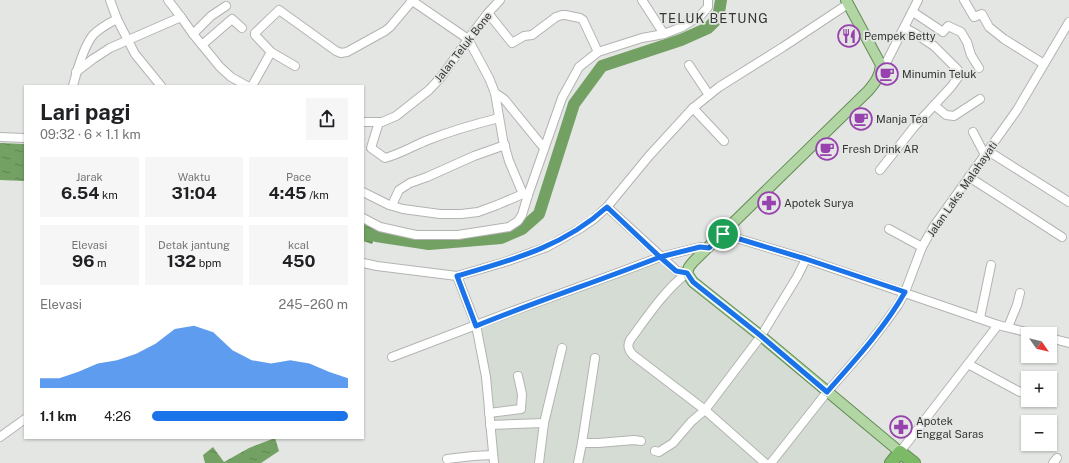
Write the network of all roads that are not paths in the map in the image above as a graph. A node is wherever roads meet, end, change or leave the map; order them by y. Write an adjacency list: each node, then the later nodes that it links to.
1 (110, 0): 14 (street)
2 (168, 0): 13 (street)
3 (411, 0): 21 (street); 23 (street)
4 (500, 0): 12 (street, Jalan Teluk Bone)
5 (642, 0): 19 (street)
6 (708, 0): 19 (street)
7 (918, 0): 11 (street)
8 (964, 0): 25 (street)
9 (847, 2): 28 (main road); 36 (street)
10 (226, 6): 18 (street)
11 (913, 12): 17 (street); 29 (street)
12 (488, 13): 21 (street, Jalan Teluk Bone); 24 (street)
13 (181, 17): 18 (street); 20 (street)
14 (117, 19): 20 (street); 30 (street)
15 (1069, 22): 25 (street, Jalan Laks. Malahayati)
16 (242, 28): 22 (street)
17 (905, 28): 28 (street); 38 (street)
18 (193, 34): 22 (street)
19 (664, 34): 24 (street)
20 (128, 40): 30 (street); 32 (street)
21 (468, 40): 35 (street); 42 (street, Jalan Teluk Bone)
22 (202, 45): 33 (street)
23 (270, 52): 27 (street); 34 (street)
24 (598, 52): 48 (street)
25 (1044, 64): 49 (street, Jalan Laks. Malahayati)
26 (689, 65): 36 (street)
27 (295, 66)
28 (881, 66): 59 (main road)
29 (979, 68)
30 (76, 72): 31 (street)
31 (73, 85)
32 (160, 85)
33 (245, 85)
34 (253, 85)
35 (495, 93): 40 (street); 48 (street)
36 (709, 95): 39 (street)
37 (980, 99): 38 (street)
38 (934, 105): 50 (street)
39 (692, 108): 46 (street); 56 (street)
40 (499, 118): 42 (street); 47 (street)
41 (364, 122): 42 (street, Jalan Teluk Bone)
42 (379, 122)
43 (973, 132): 49 (street)
44 (0, 137): 45 (street)
45 (24, 138)
46 (724, 140)
47 (505, 145): 53 (street); 55 (street)
48 (544, 148): 53 (street)
49 (986, 153): 51 (street, Jalan Laks. Malahayati); 54 (street)
50 (880, 170)
51 (969, 177): 60 (street); 61 (street, Jalan Laks. Malahayati)
52 (364, 192): 55 (street)
53 (526, 194): 55 (street); 57 (street)
54 (1069, 202)
55 (392, 206)
56 (607, 207): 63 (street); 68 (street)
57 (364, 219)
58 (889, 229): 61 (street)
59 (723, 234): 62 (main road); 64 (street)
60 (1062, 237)
61 (922, 247): 69 (street, Jalan Laks. Malahayati)
62 (709, 248): 63 (street); 67 (main road)
63 (660, 257): 67 (street); 73 (street)
64 (806, 259): 69 (street); 76 (street)
65 (364, 263): 68 (street)
66 (991, 265): 71 (street)
67 (687, 273): 76 (main road); 86 (street)
68 (457, 276): 73 (street)
69 (905, 292): 71 (street); 84 (street, Jalan Laks. Malahayati)
70 (1020, 293): 74 (street)
71 (980, 318): 72 (street)
72 (998, 325): 74 (street); 82 (street)
73 (476, 326): 80 (street); 87 (street)
74 (1008, 327): 75 (street)
75 (1021, 330)
76 (761, 336): 84 (main road); 86 (street)
77 (1057, 340): 78 (street)
78 (1069, 343)
79 (562, 348): 89 (street)
80 (392, 357)
81 (595, 358): 93 (street)
82 (968, 364): 85 (street); 95 (street)
83 (518, 376): 87 (street)
84 (827, 392): 95 (main road); 101 (street, Jalan Laks. Malahayati)
85 (1020, 392)
86 (705, 410): 94 (street); 100 (street)
87 (489, 413): 90 (street)
88 (24, 420): 91 (street)
89 (544, 423): 90 (street); 98 (street)
90 (490, 425): 97 (street)
91 (0, 437)
92 (641, 441): 93 (street)
93 (582, 443): 99 (street)
94 (655, 451)
95 (900, 452): 102 (highway); 103 (highway)
96 (447, 459): 97 (street)
97 (494, 459)
98 (539, 463)
99 (578, 463)
100 (765, 463)
101 (772, 463)
102 (891, 463)
103 (914, 463)

